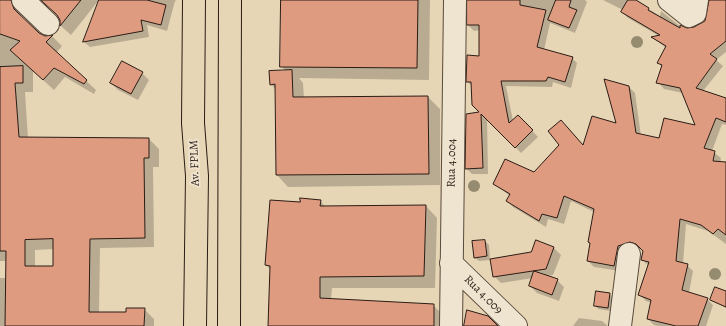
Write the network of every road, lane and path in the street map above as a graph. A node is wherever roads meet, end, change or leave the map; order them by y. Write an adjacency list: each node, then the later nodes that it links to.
1 (23, 0): 7 (street)
2 (194, 0): 10 (main road, Av. FPLM)
3 (230, 0): 11 (main road)
4 (455, 0): 9 (street, Rua 4.004)
5 (669, 0): 6 (street)
6 (695, 8)
7 (48, 24)
8 (629, 254): 14 (street)
9 (451, 263): 12 (street, Rua 4.004); 13 (street, Rua 4.009)
10 (196, 326)
11 (229, 326)
12 (451, 326)
13 (516, 326)
14 (620, 326)

